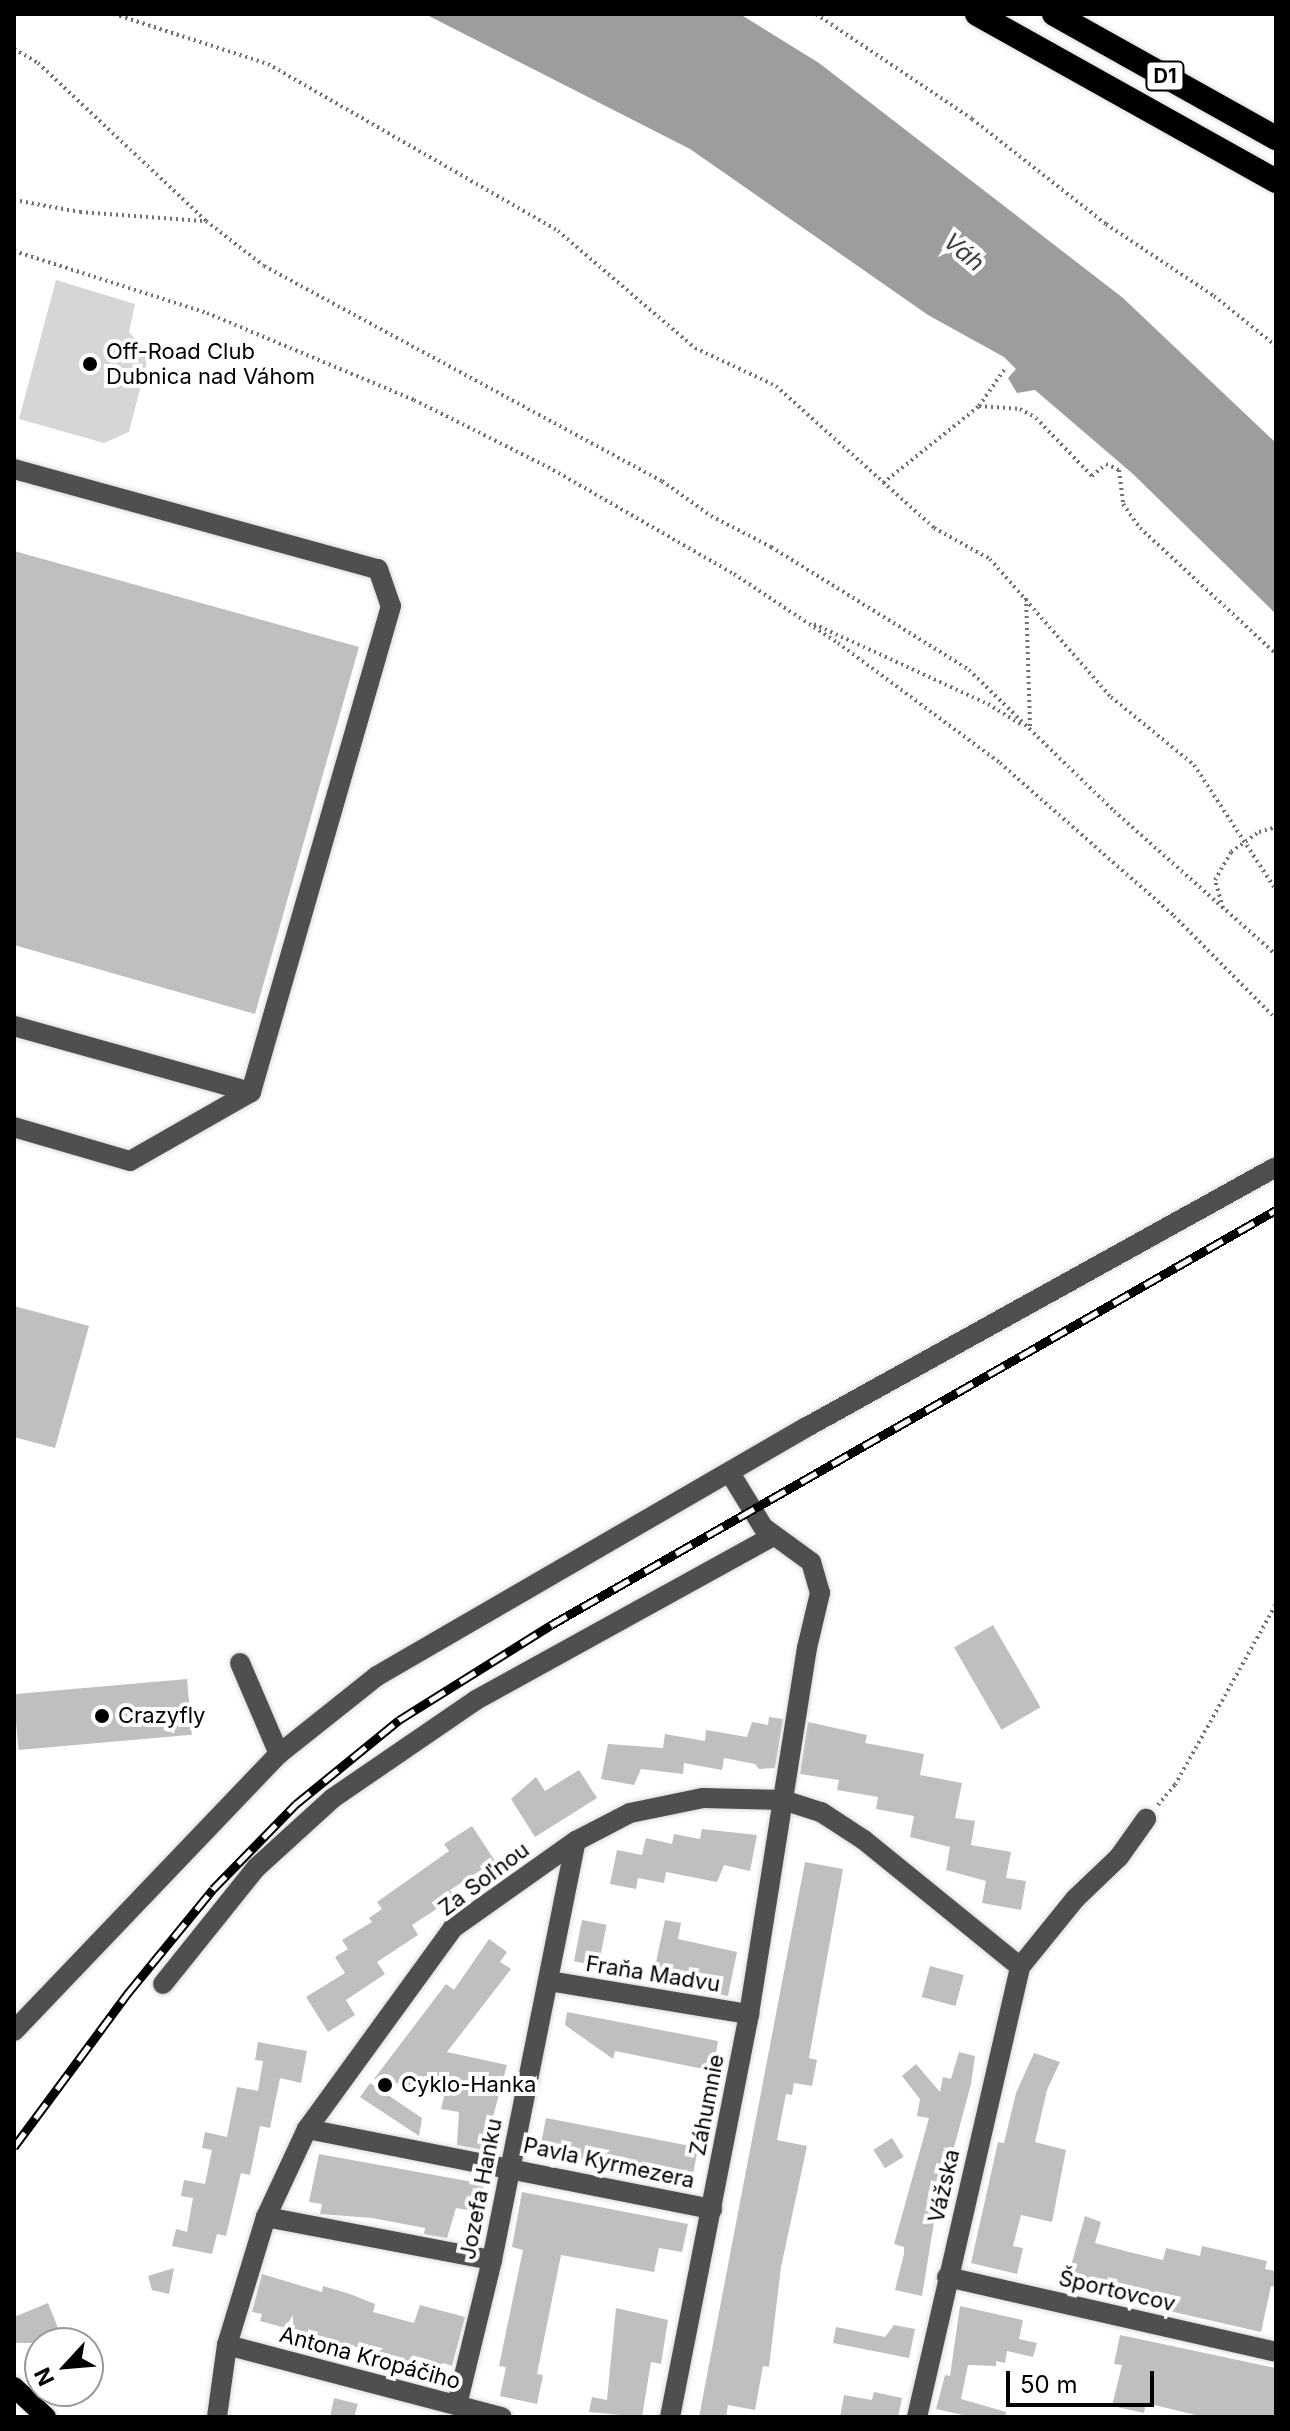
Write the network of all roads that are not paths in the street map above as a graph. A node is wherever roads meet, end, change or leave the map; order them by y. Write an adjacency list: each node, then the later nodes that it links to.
1 (977, 14): 4 (highway, D1)
2 (1054, 14): 3 (highway, D1)
3 (1276, 138)
4 (1276, 181)
5 (14, 469): 7 (street)
6 (14, 1026): 7 (street)
7 (251, 1092): 8 (street)
8 (14, 1127)
9 (1276, 1167): 10 (street)
10 (730, 1473): 11 (street, Záhumnie); 13 (street)
11 (773, 1536): 14 (street, Záhumnie); 19 (street)
12 (240, 1663): 13 (street)
13 (279, 1754): 21 (street)
14 (783, 1800): 16 (street, Za Soľnou); 17 (street, Za Soľnou); 20 (street, Záhumnie)
15 (1146, 1819): 17 (street)
16 (576, 1841): 18 (street, Jozefa Hanku); 22 (street, Za Soľnou)
17 (1020, 1967): 27 (street, Vážska)
18 (549, 1981): 20 (street, Fraňa Madvu); 23 (street, Jozefa Hanku)
19 (163, 1984)
20 (749, 2014): 24 (street, Záhumnie)
21 (14, 2031)
22 (307, 2129): 23 (street, Pavla Kyrmezera); 25 (street, Za Soľnou)
23 (509, 2167): 24 (street, Pavla Kyrmezera); 26 (street, Jozefa Hanku)
24 (712, 2209): 35 (street, Záhumnie)
25 (266, 2217): 26 (street); 28 (street, Za Soľnou)
26 (492, 2260): 31 (street, Jozefa Hanku)
27 (947, 2277): 29 (street, Športovcov); 36 (street, Vážska)
28 (227, 2345): 31 (street, Antona Kropáčiho); 33 (street, Za Soľnou)
29 (1276, 2352)
30 (14, 2387): 32 (main road)
31 (457, 2405): 34 (street, Antona Kropáčiho)
32 (46, 2417)
33 (217, 2417)
34 (502, 2417)
35 (670, 2417)
36 (917, 2417)

